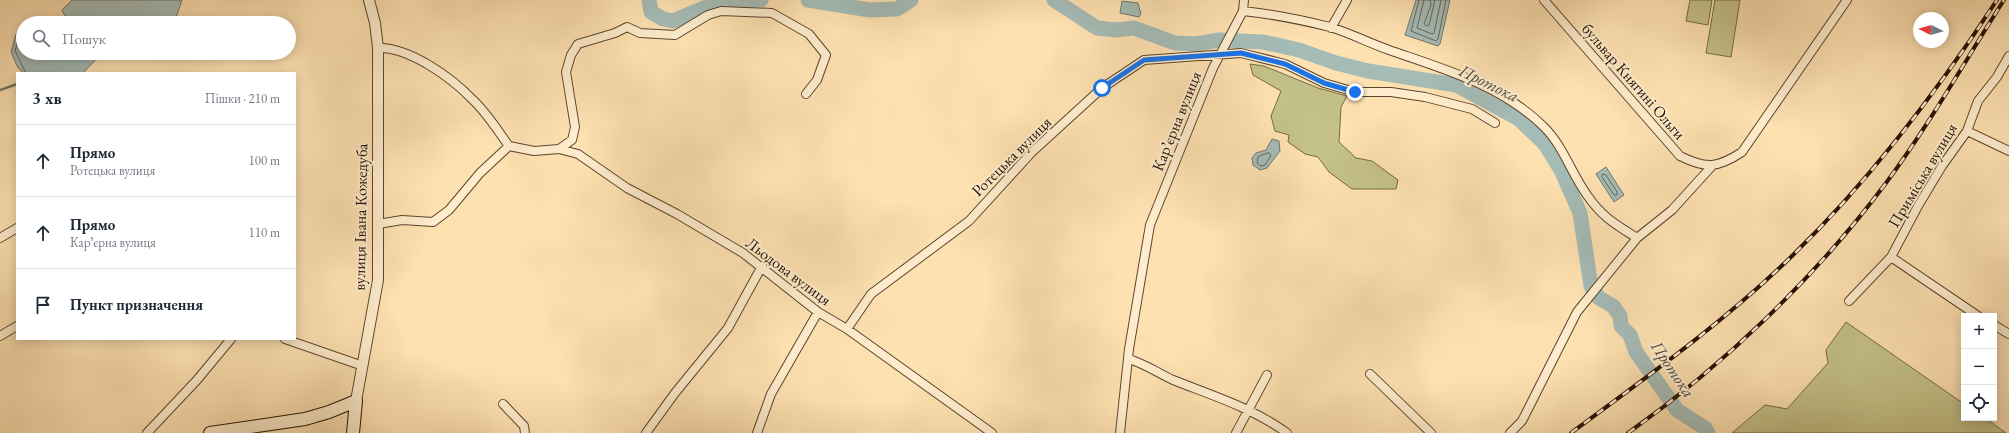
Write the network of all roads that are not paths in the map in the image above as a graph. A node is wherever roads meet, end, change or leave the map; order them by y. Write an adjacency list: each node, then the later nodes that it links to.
1 (369, 0): 8 (street, вулиця Івана Кожедуба)
2 (1244, 0): 6 (street)
3 (1347, 0): 7 (street)
4 (1544, 0): 17 (street, бульвар Княгині Ольги)
5 (1847, 0): 17 (street)
6 (1243, 11): 7 (street); 9 (street, Карʼєрна вулиця)
7 (1331, 28): 21 (street)
8 (378, 48): 14 (street); 18 (street, вулиця Івана Кожедуба)
9 (1222, 55): 12 (street); 29 (street, Ротецька вулиця); 34 (street, Карʼєрна вулиця)
10 (2009, 56): 13 (street, Приміська вулиця)
11 (806, 94): 15 (street)
12 (1495, 123)
13 (1967, 131): 16 (street); 22 (street, Приміська вулиця)
14 (509, 146): 15 (street, Льодова вулиця); 18 (street)
15 (559, 150): 23 (street, Льодова вулиця)
16 (2009, 151)
17 (1712, 166): 21 (street)
18 (378, 224): 35 (street, вулиця Івана Кожедуба)
19 (16, 229): 20 (street)
20 (0, 238)
21 (1637, 238): 52 (street)
22 (1891, 257): 24 (street, Приміська вулиця); 26 (street)
23 (762, 266): 25 (street, Льодова вулиця); 45 (street)
24 (1849, 301)
25 (818, 312): 29 (street, Льодова вулиця); 46 (street)
26 (1974, 313)
27 (16, 327): 31 (street)
28 (1997, 327): 30 (street)
29 (847, 329): 47 (street, Льодова вулиця)
30 (2009, 334)
31 (0, 336)
32 (230, 340): 41 (street)
33 (288, 340): 35 (street)
34 (1129, 359): 40 (street); 48 (street, Карʼєрна вулиця)
35 (363, 366): 38 (street, вулиця Івана Кожедуба)
36 (1370, 374): 51 (street)
37 (1267, 375): 40 (street)
38 (356, 402): 42 (main road); 43 (main road, вулиця Івана Кожедуба)
39 (503, 404): 44 (street)
40 (1248, 411): 49 (street); 50 (street)
41 (147, 433)
42 (210, 433)
43 (353, 433)
44 (525, 433)
45 (646, 433)
46 (757, 433)
47 (992, 433)
48 (1120, 433)
49 (1236, 433)
50 (1287, 433)
51 (1431, 433)
52 (1510, 433)

